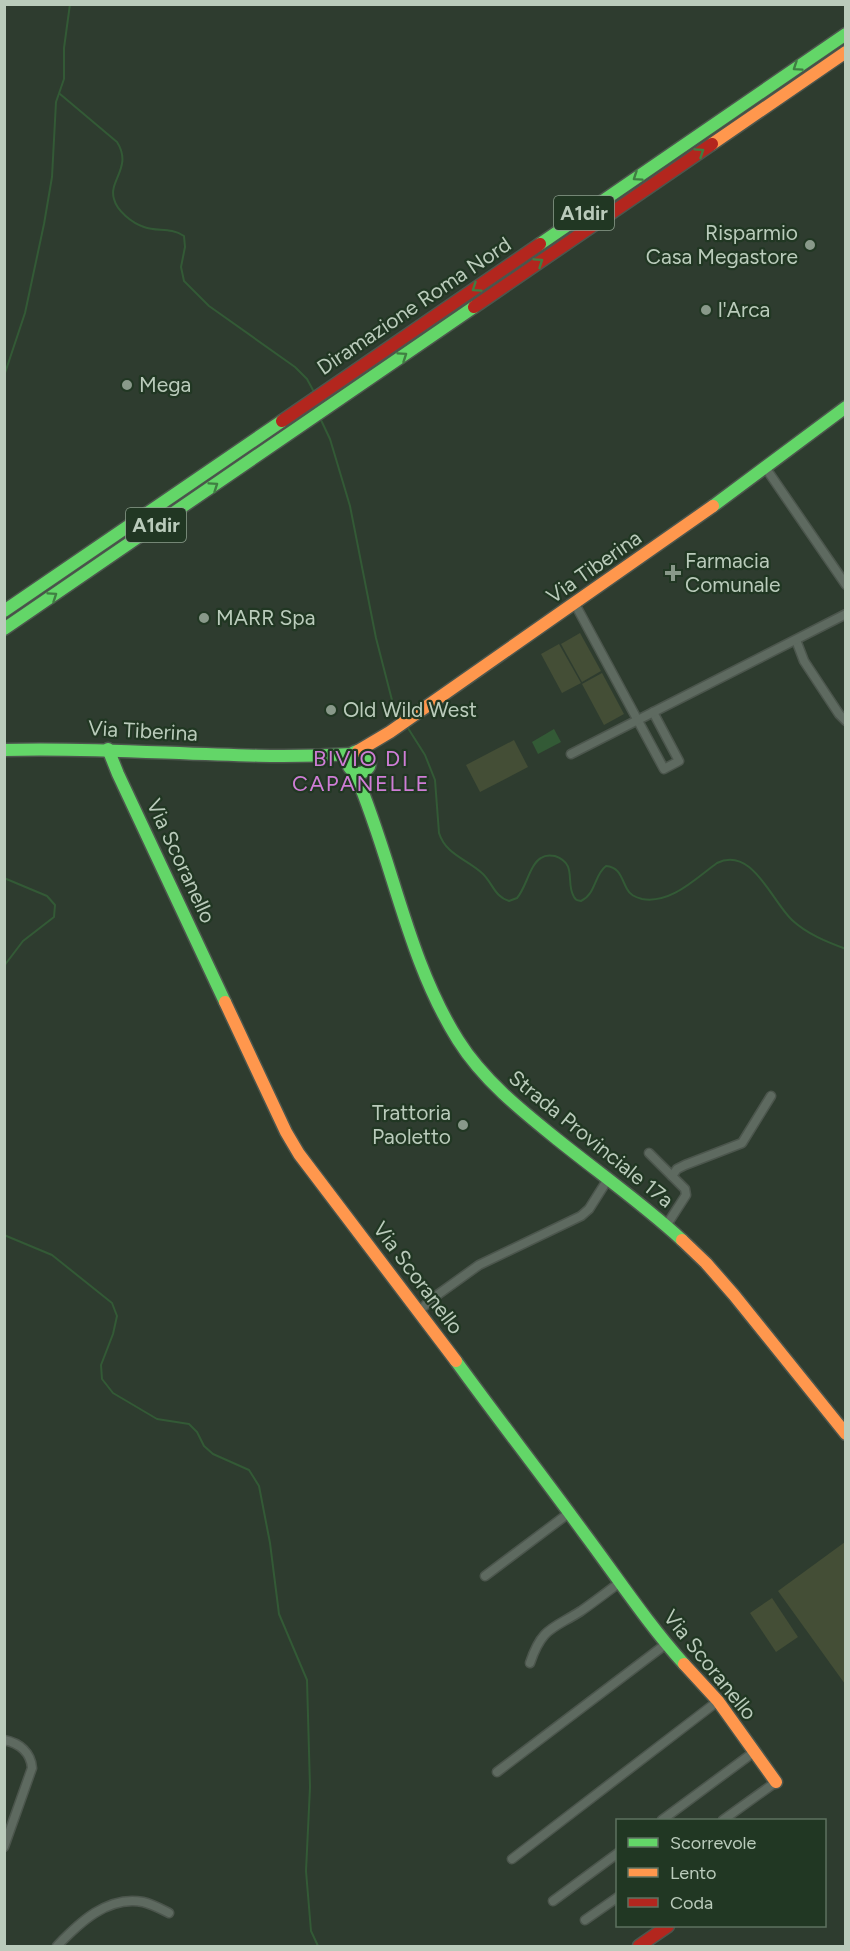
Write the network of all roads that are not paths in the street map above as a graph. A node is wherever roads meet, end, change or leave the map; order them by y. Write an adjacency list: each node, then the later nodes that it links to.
1 (846, 34): 7 (main road, Diramazione Roma Nord / A1dir, one-way to 7)
2 (846, 52): 9 (main road, Diramazione Roma Nord / A1dir, one-way to 2)
3 (846, 407): 4 (main road, Via Tiberina)
4 (765, 467): 5 (street); 6 (main road, Via Tiberina)
5 (846, 585)
6 (575, 604): 12 (street); 14 (main road, Via Tiberina)
7 (4, 611)
8 (846, 614): 10 (street)
9 (4, 629)
10 (796, 640): 11 (street); 13 (street)
11 (653, 712): 12 (street); 12 (street)
12 (638, 720): 19 (street)
13 (846, 721)
14 (387, 733): 18 (main road, Via Tiberina); 22 (main road)
15 (68, 747): 16 (main road, Via Tiberina); 17 (main road, Via Tiberina); 21 (main road)
16 (108, 749): 20 (main road, Via Tiberina); 30 (main road, Via Scoranello)
17 (4, 750)
18 (355, 752): 20 (main road, Via Tiberina); 22 (main road); 23 (main road)
19 (571, 754)
20 (320, 757): 23 (main road)
21 (4, 758)
22 (369, 766): 23 (main road); 24 (main road)
23 (352, 770): 24 (main road)
24 (368, 800): 28 (main road, Strada Provinciale 17a)
25 (771, 1096): 27 (street)
26 (649, 1153): 27 (street)
27 (672, 1176): 29 (street)
28 (608, 1179): 29 (main road, Strada Provinciale 17a); 30 (street)
29 (666, 1226): 31 (main road, Strada Provinciale 17a)
30 (419, 1311): 32 (main road, Via Scoranello)
31 (846, 1434)
32 (569, 1513): 33 (street); 34 (main road, Via Scoranello)
33 (484, 1576)
34 (619, 1583): 35 (main road, Via Scoranello); 36 (street)
35 (666, 1644): 37 (main road, Via Scoranello); 40 (street)
36 (530, 1663)
37 (718, 1701): 39 (main road, Via Scoranello); 46 (street)
38 (4, 1740): 44 (street)
39 (754, 1752): 41 (main road, Via Scoranello); 42 (street)
40 (496, 1772)
41 (776, 1782): 43 (street)
42 (665, 1819)
43 (726, 1819)
44 (4, 1847)
45 (616, 1854): 48 (street)
46 (512, 1859)
47 (616, 1898): 50 (street)
48 (553, 1900)
49 (169, 1913): 52 (street)
50 (585, 1920)
51 (667, 1927): 53 (main road)
52 (57, 1947)
53 (639, 1947)

